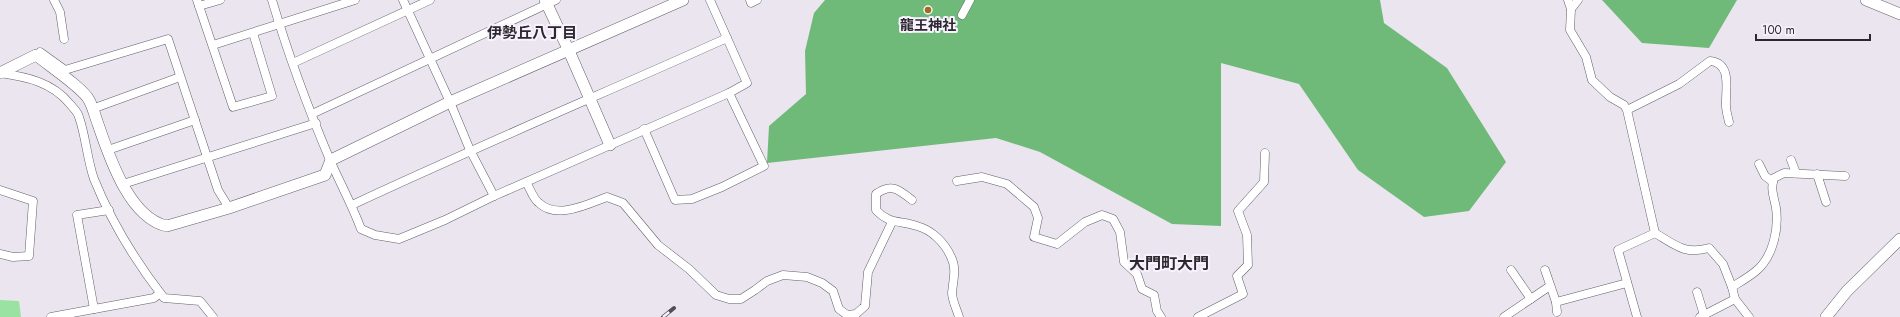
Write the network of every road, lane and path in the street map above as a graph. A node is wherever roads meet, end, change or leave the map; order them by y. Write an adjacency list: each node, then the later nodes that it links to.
1 (54, 0): 24 (street)
2 (220, 0): 16 (street)
3 (272, 0): 21 (street)
4 (355, 0): 21 (street)
5 (403, 0): 17 (street)
6 (430, 0): 17 (street)
7 (683, 0): 26 (street)
8 (710, 0): 23 (street)
9 (750, 0): 10 (street)
10 (757, 0)
11 (970, 0): 20 (street)
12 (1568, 0): 18 (street)
13 (1578, 0): 18 (street)
14 (1866, 0): 19 (street)
15 (550, 1): 26 (street); 28 (street)
16 (198, 3): 25 (street)
17 (407, 10): 28 (street); 29 (street)
18 (1571, 10): 36 (street)
19 (1900, 14)
20 (962, 15)
21 (279, 23): 22 (street); 29 (street)
22 (253, 33): 25 (street); 25 (street)
23 (727, 38): 32 (street); 33 (street)
24 (64, 39)
25 (213, 45)
26 (569, 51): 33 (street); 34 (street)
27 (40, 52): 31 (street)
28 (431, 59): 34 (street); 37 (street)
29 (293, 63): 37 (street)
30 (0, 73): 35 (street); 63 (street)
31 (180, 77): 35 (street); 38 (street)
32 (729, 93): 41 (street); 41 (street)
33 (590, 100): 42 (street); 44 (street)
34 (450, 102): 44 (street); 47 (street)
35 (92, 109): 43 (street)
36 (1627, 110): 39 (street); 65 (street)
37 (312, 114): 40 (street)
38 (195, 120): 43 (street); 46 (street)
39 (1729, 122)
40 (316, 123): 46 (street); 47 (street)
41 (644, 129): 42 (street)
42 (610, 145): 54 (street)
43 (108, 150): 56 (street)
44 (470, 150): 58 (street); 61 (street)
45 (1264, 153): 86 (street)
46 (207, 157): 56 (street); 62 (street)
47 (331, 160): 61 (street); 62 (street)
48 (1791, 160): 50 (street)
49 (1759, 164): 55 (street)
50 (1796, 173): 51 (street); 55 (street)
51 (1817, 174): 52 (street); 60 (street)
52 (1845, 176)
53 (957, 181): 85 (street)
54 (526, 182): 58 (street); 64 (street)
55 (1773, 182): 72 (street)
56 (123, 184): 62 (street)
57 (0, 190): 67 (street)
58 (494, 196): 61 (street)
59 (912, 200): 64 (street)
60 (1826, 202)
61 (352, 205)
62 (228, 208)
63 (109, 210): 74 (street); 78 (street)
64 (892, 222): 84 (street)
65 (1655, 232): 70 (street); 72 (street)
66 (1900, 239): 81 (street)
67 (0, 254)
68 (1511, 270): 75 (street)
69 (1545, 270): 71 (street)
70 (1627, 283): 77 (street); 88 (street)
71 (1550, 286): 75 (street); 77 (street)
72 (1732, 287): 76 (street)
73 (1697, 292): 80 (street)
74 (160, 293): 78 (street); 83 (street)
75 (1530, 299): 87 (street)
76 (1735, 299): 80 (street); 89 (street)
77 (1556, 302): 79 (street)
78 (94, 309): 82 (street)
79 (1557, 312)
80 (1702, 316)
81 (1828, 316)
82 (51, 317)
83 (213, 317)
84 (959, 317)
85 (1161, 317)
86 (1198, 317)
87 (1504, 317)
88 (1637, 317)
89 (1748, 317)

